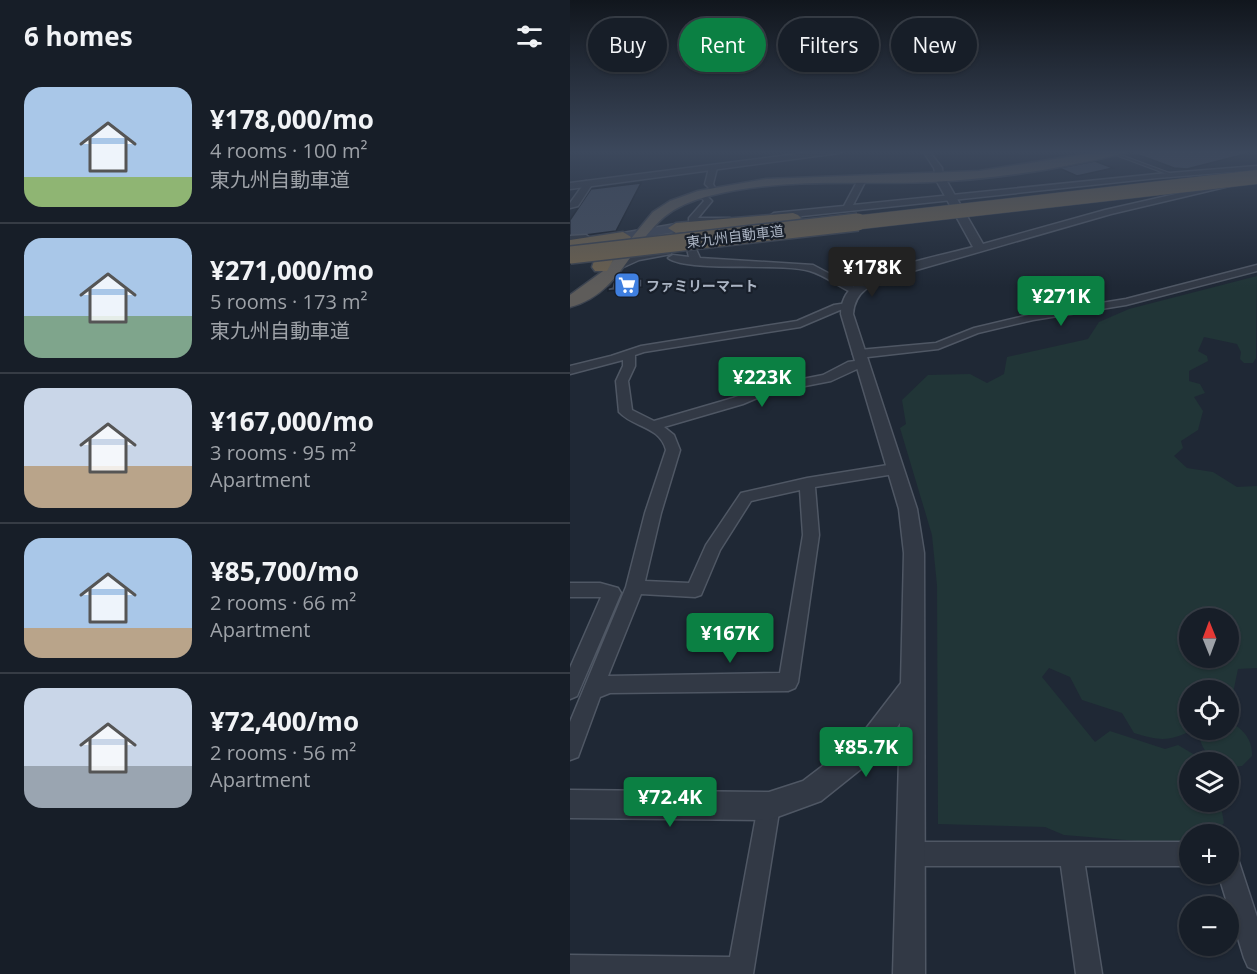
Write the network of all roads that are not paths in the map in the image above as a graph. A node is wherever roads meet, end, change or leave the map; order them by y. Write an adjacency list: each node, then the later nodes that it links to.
1 (681, 196): 20 (highway)
2 (694, 196): 15 (highway)
3 (708, 196): 16 (street)
4 (853, 196): 13 (street)
5 (945, 196): 13 (street)
6 (949, 196): 14 (street)
7 (994, 196): 17 (highway, bridge)
8 (1064, 196): 23 (highway, 東九州自動車道, bridge)
9 (1083, 196): 23 (highway, 東九州自動車道, bridge)
10 (1097, 196): 18 (highway, bridge)
11 (1148, 196): 14 (street)
12 (1171, 196): 22 (street)
13 (847, 208): 16 (street)
14 (964, 217): 18 (street); 22 (street)
15 (653, 218): 17 (street); 20 (highway)
16 (730, 221): 17 (street)
17 (673, 228): 20 (main road)
18 (751, 238): 19 (main road)
19 (732, 241): 20 (main road); 21 (street)
20 (622, 249): 21 (street); 23 (highway); 23 (highway); 28 (highway); 29 (highway)
21 (692, 249): 25 (street)
22 (981, 249): 27 (street)
23 (571, 252)
24 (673, 258): 25 (street)
25 (698, 261): 27 (street)
26 (1257, 268): 32 (street)
27 (855, 290): 30 (street)
28 (570, 291)
29 (570, 302)
30 (847, 306): 31 (street); 32 (street)
31 (629, 353): 33 (street); 34 (street)
32 (861, 359): 34 (street); 35 (street)
33 (570, 370)
34 (656, 425): 37 (street)
35 (894, 469): 36 (street); 40 (street)
36 (807, 483): 37 (street); 41 (street)
37 (635, 587): 41 (street)
38 (570, 590): 39 (street)
39 (571, 684)
40 (913, 685): 44 (street); 45 (street)
41 (592, 691): 42 (street)
42 (570, 750)
43 (570, 804): 44 (street)
44 (769, 806): 51 (street)
45 (911, 854): 46 (street); 52 (street)
46 (1071, 854): 47 (street); 53 (street)
47 (1179, 854)
48 (1234, 884): 49 (street)
49 (1257, 958)
50 (570, 968): 51 (street)
51 (741, 972)
52 (909, 974)
53 (1089, 974)

